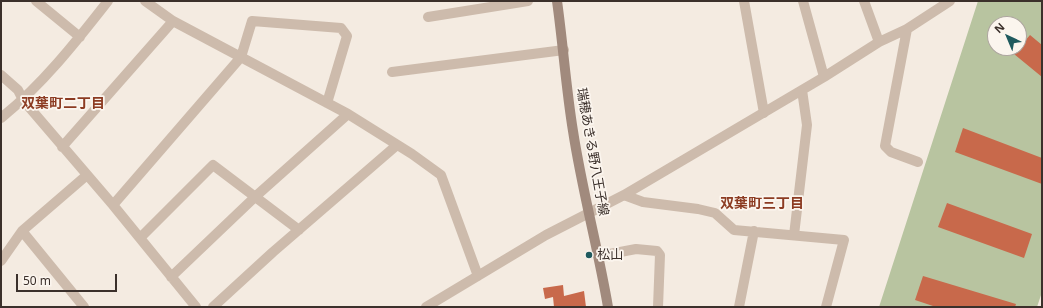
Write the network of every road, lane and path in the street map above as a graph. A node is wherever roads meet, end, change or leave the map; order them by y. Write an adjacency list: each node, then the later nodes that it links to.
1 (36, 1): 13 (street)
2 (108, 1): 13 (street)
3 (145, 1): 11 (street)
4 (528, 1): 10 (street)
5 (557, 1): 15 (main road, 瑞穂あきる野八王子線)
6 (744, 1): 23 (street)
7 (803, 1): 19 (street)
8 (864, 1): 14 (street)
9 (950, 1): 12 (street)
10 (428, 17)
11 (172, 21): 16 (street); 27 (street)
12 (907, 29): 14 (street); 28 (street)
13 (80, 37): 21 (street)
14 (879, 42): 19 (street)
15 (564, 50): 17 (street); 33 (main road, 瑞穂あきる野八王子線)
16 (241, 57): 22 (street); 22 (street); 32 (street)
17 (392, 72)
18 (1, 75): 21 (street)
19 (824, 77): 20 (street)
20 (802, 90): 23 (street); 37 (street)
21 (23, 100): 25 (street); 27 (street)
22 (327, 103): 24 (street)
23 (764, 113): 30 (street)
24 (348, 114): 26 (street); 31 (street)
25 (1, 118)
26 (398, 144): 35 (street); 41 (street)
27 (62, 147): 29 (street)
28 (918, 162)
29 (87, 175): 32 (street); 34 (street)
30 (624, 195): 33 (street); 36 (street)
31 (256, 196): 35 (street); 38 (street); 42 (street)
32 (113, 205): 38 (street)
33 (589, 214): 39 (main road, 瑞穂あきる野八王子線); 41 (street)
34 (22, 230): 40 (street); 43 (street)
35 (300, 230): 45 (street)
36 (754, 231): 37 (street); 49 (street)
37 (794, 235): 50 (street)
38 (140, 238): 42 (street)
39 (599, 256): 47 (main road, 瑞穂あきる野八王子線); 48 (street)
40 (1, 261)
41 (478, 276): 46 (street)
42 (171, 277): 44 (street)
43 (84, 307)
44 (196, 307)
45 (213, 307)
46 (426, 307)
47 (608, 307)
48 (658, 307)
49 (739, 307)
50 (826, 307)

